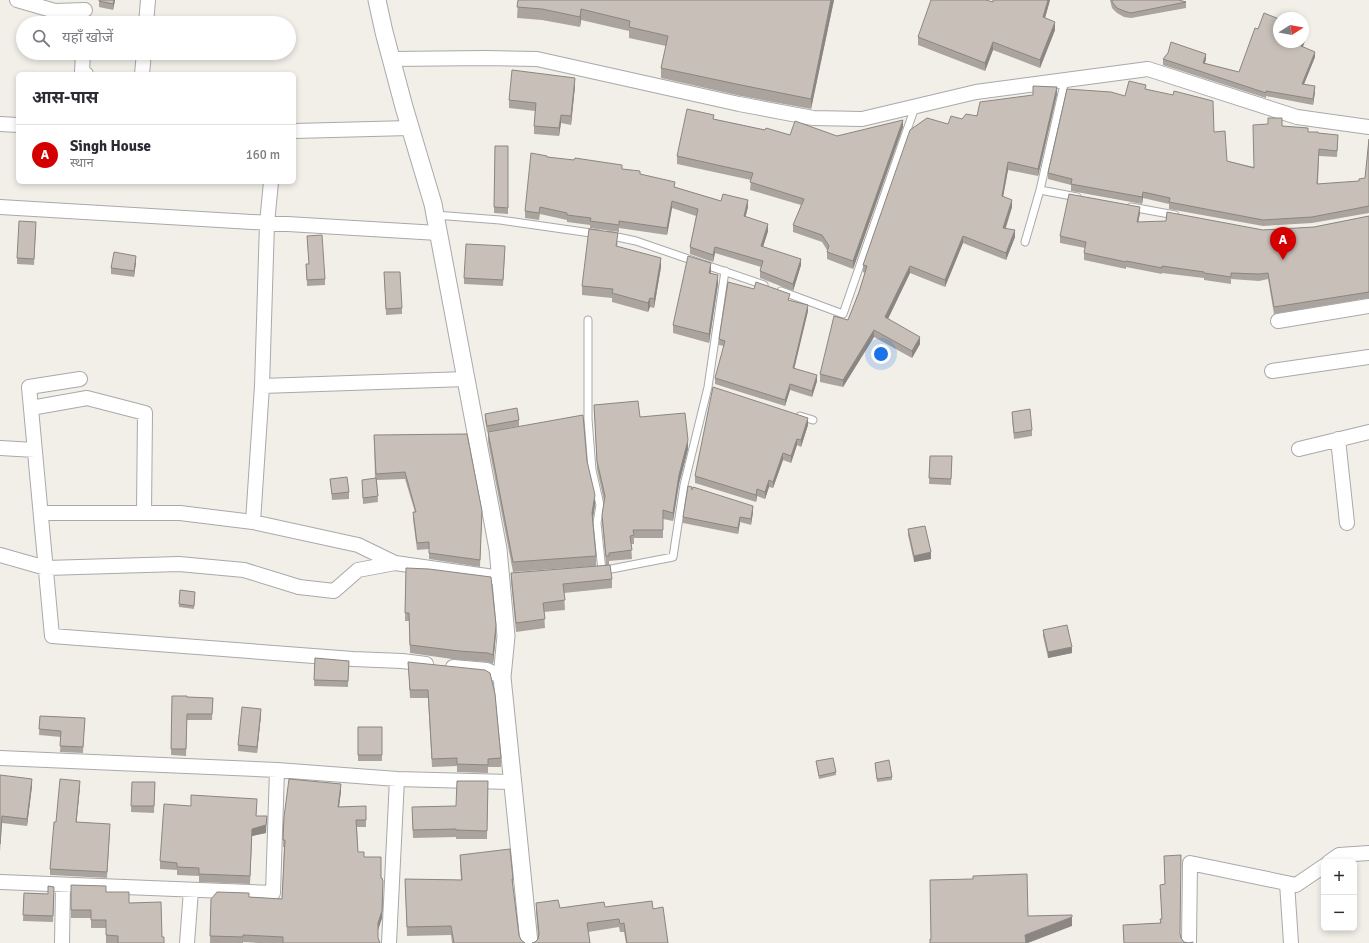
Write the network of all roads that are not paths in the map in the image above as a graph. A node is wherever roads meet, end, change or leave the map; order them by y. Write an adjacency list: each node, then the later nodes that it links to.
1 (16, 0): 4 (street)
2 (148, 0): 5 (street)
3 (377, 0): 6 (street)
4 (86, 11)
5 (147, 16)
6 (391, 59): 12 (street); 16 (street)
7 (83, 60): 9 (street)
8 (143, 60): 10 (street)
9 (82, 72)
10 (142, 72)
11 (1065, 80): 12 (street); 15 (street); 19 (lane)
12 (915, 107): 30 (lane)
13 (0, 124): 14 (street)
14 (16, 125)
15 (1369, 127)
16 (410, 128): 17 (street); 23 (street)
17 (296, 131)
18 (271, 184): 25 (street)
19 (1040, 190): 20 (lane); 27 (lane)
20 (1085, 198)
21 (1123, 206): 24 (lane)
22 (0, 207): 25 (street)
23 (435, 215): 26 (street); 28 (lane)
24 (1183, 217)
25 (267, 223): 26 (street); 38 (street)
26 (438, 233): 37 (street)
27 (1025, 242)
28 (725, 271): 29 (lane); 39 (lane)
29 (769, 287)
30 (776, 290)
31 (1369, 306): 33 (street)
32 (588, 320): 56 (lane)
33 (1278, 321)
34 (1369, 357): 35 (street)
35 (1272, 371)
36 (80, 379): 41 (street)
37 (466, 379): 38 (street); 58 (street)
38 (262, 386): 51 (street)
39 (708, 387): 40 (lane); 56 (lane)
40 (715, 389)
41 (31, 408): 48 (street); 50 (street)
42 (791, 413): 43 (lane)
43 (813, 420)
44 (1369, 432): 45 (street)
45 (1338, 440): 47 (street); 52 (street)
46 (0, 448): 48 (street)
47 (1300, 449)
48 (35, 450): 49 (street)
49 (41, 513): 50 (street); 55 (street)
50 (144, 513): 51 (street)
51 (253, 522): 54 (street)
52 (1347, 523)
53 (0, 555): 55 (street)
54 (396, 563): 55 (street); 58 (street)
55 (46, 568): 59 (street)
56 (602, 570): 57 (lane)
57 (594, 571)
58 (505, 577): 59 (street)
59 (502, 677): 63 (street)
60 (0, 758): 61 (street)
61 (277, 770): 62 (street); 70 (street)
62 (397, 779): 63 (street); 73 (street)
63 (512, 782): 74 (street)
64 (1369, 853): 65 (street)
65 (1333, 859)
66 (1321, 868): 68 (street)
67 (0, 882): 69 (street)
68 (1287, 883): 75 (street); 76 (street)
69 (63, 885): 70 (street); 71 (street)
70 (191, 890): 72 (street)
71 (62, 943)
72 (187, 943)
73 (389, 943)
74 (529, 943)
75 (1188, 943)
76 (1291, 943)

